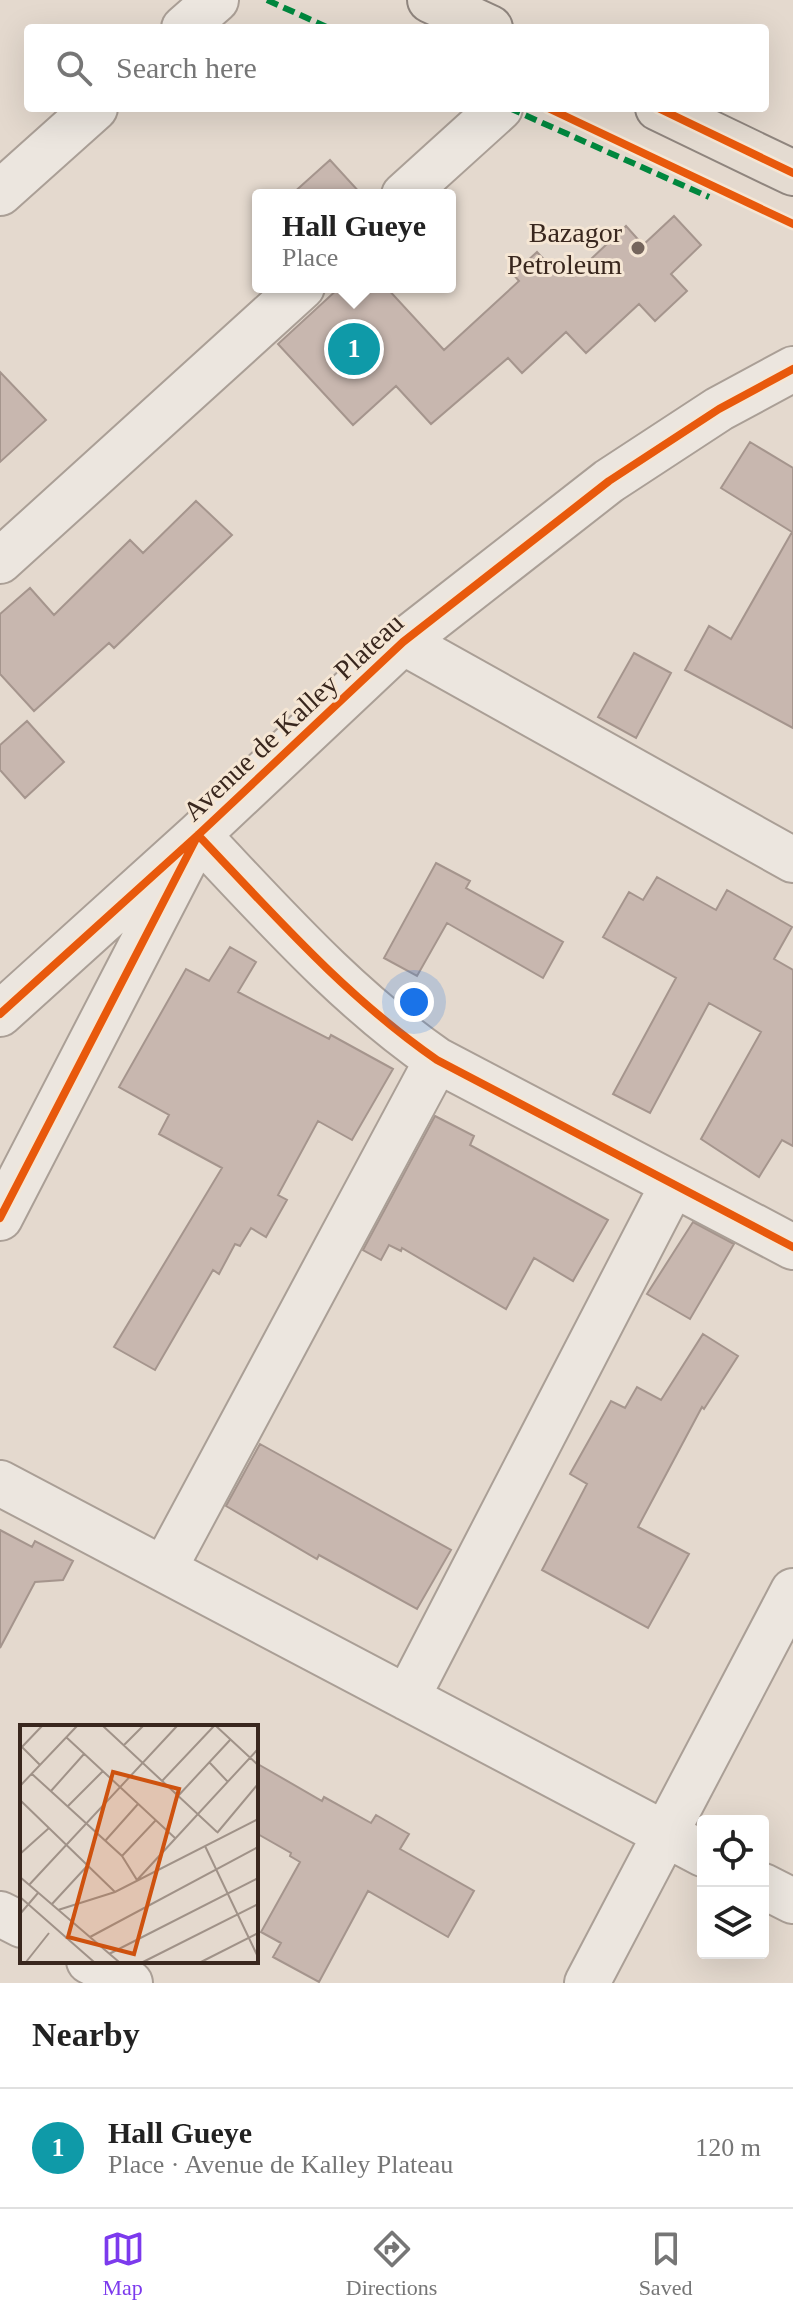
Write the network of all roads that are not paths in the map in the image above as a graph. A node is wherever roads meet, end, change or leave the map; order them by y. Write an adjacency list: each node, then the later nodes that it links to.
1 (216, 0): 3 (street)
2 (430, 0): 4 (main road)
3 (189, 24)
4 (481, 24)
5 (91, 112): 10 (street)
6 (496, 112): 9 (street)
7 (666, 112): 8 (main road)
8 (793, 173)
9 (411, 189)
10 (0, 193)
11 (295, 293): 13 (street)
12 (793, 369): 14 (street, Avenue de Kalley Plateau)
13 (0, 561)
14 (403, 642): 15 (street, Avenue de Kalley Plateau); 16 (street)
15 (198, 835): 17 (street, Avenue de Kalley Plateau); 18 (street); 20 (street)
16 (793, 860)
17 (0, 1014)
18 (437, 1060): 19 (street); 23 (street)
19 (673, 1184): 21 (street); 25 (street)
20 (0, 1218)
21 (793, 1247)
22 (0, 1483): 23 (street)
23 (164, 1569): 25 (street)
24 (793, 1591): 26 (street)
25 (407, 1698): 26 (street)
26 (665, 1834): 27 (street); 34 (street)
27 (697, 1851)
28 (765, 1887): 29 (street)
29 (793, 1901)
30 (0, 1914): 31 (street)
31 (20, 1924)
32 (93, 1963): 33 (street)
33 (130, 1983)
34 (587, 1983)

